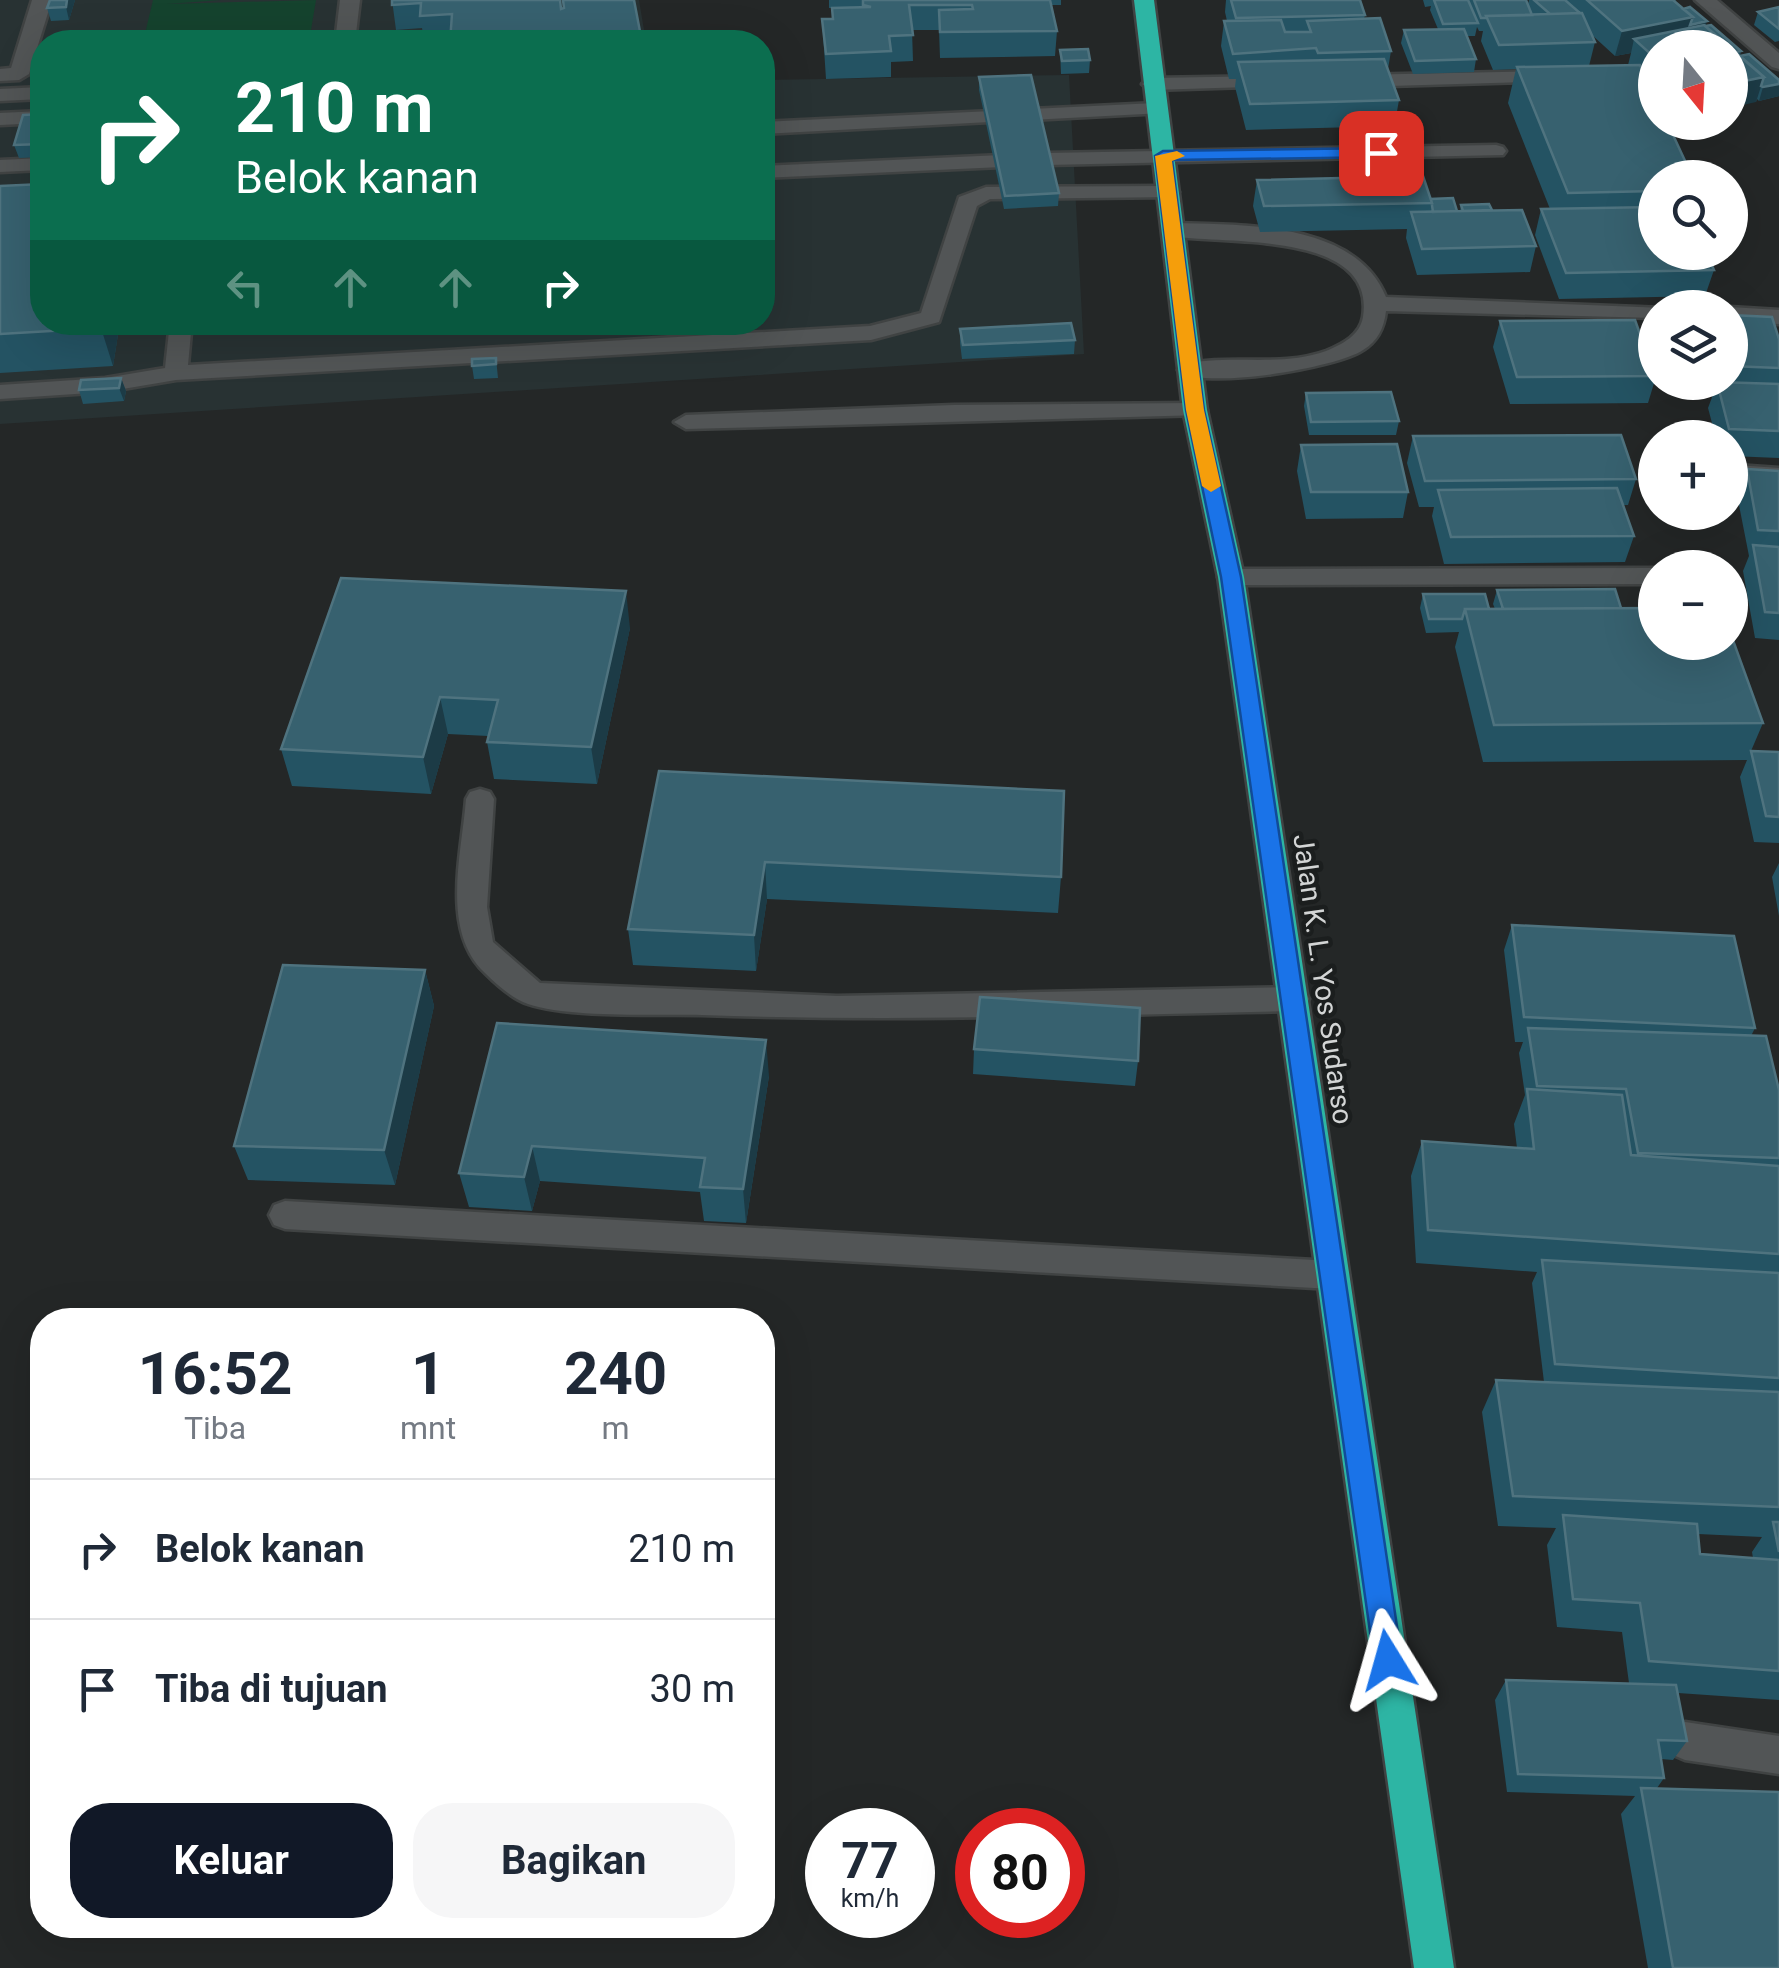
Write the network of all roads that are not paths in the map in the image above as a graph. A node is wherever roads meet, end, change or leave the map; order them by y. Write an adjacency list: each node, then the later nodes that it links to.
1 (42, 0): 5 (street)
2 (350, 0): 6 (street)
3 (1144, 0): 15 (highway, Jalan K. L. Yos Sudarso)
4 (1705, 0): 8 (street)
5 (33, 30)
6 (346, 30)
7 (30, 40): 9 (street)
8 (1775, 53)
9 (0, 75)
10 (1579, 76): 11 (street)
11 (1338, 81)
12 (1300, 82): 15 (street)
13 (30, 94): 14 (street)
14 (0, 95)
15 (1154, 96): 18 (street); 20 (highway, Jalan K. L. Yos Sudarso)
16 (30, 118): 17 (street)
17 (0, 119)
18 (775, 127)
19 (1496, 152): 20 (street)
20 (1163, 156): 23 (street); 24 (highway, Jalan K. L. Yos Sudarso)
21 (30, 165): 22 (street)
22 (0, 166)
23 (775, 171)
24 (1168, 192): 25 (highway, Jalan K. L. Yos Sudarso); 32 (street)
25 (1174, 230): 26 (street); 31 (highway, Jalan K. L. Yos Sudarso)
26 (1376, 304): 27 (street); 31 (street)
27 (1638, 311)
28 (1748, 315): 29 (street)
29 (1779, 316)
30 (180, 335): 32 (street)
31 (1190, 370): 34 (highway, Jalan K. L. Yos Sudarso)
32 (176, 373): 33 (street)
33 (0, 392)
34 (1195, 410): 35 (street); 39 (highway, Jalan K. L. Yos Sudarso)
35 (686, 422)
36 (1748, 474): 37 (street)
37 (1779, 476)
38 (1638, 576): 39 (street)
39 (1231, 577): 41 (highway, Jalan K. L. Yos Sudarso)
40 (480, 799): 41 (street)
41 (1294, 999): 43 (highway, Jalan K. L. Yos Sudarso)
42 (284, 1216): 43 (street)
43 (1332, 1275): 46 (highway, Jalan K. L. Yos Sudarso)
44 (1685, 1740): 45 (street)
45 (1779, 1755)
46 (1434, 1968)

